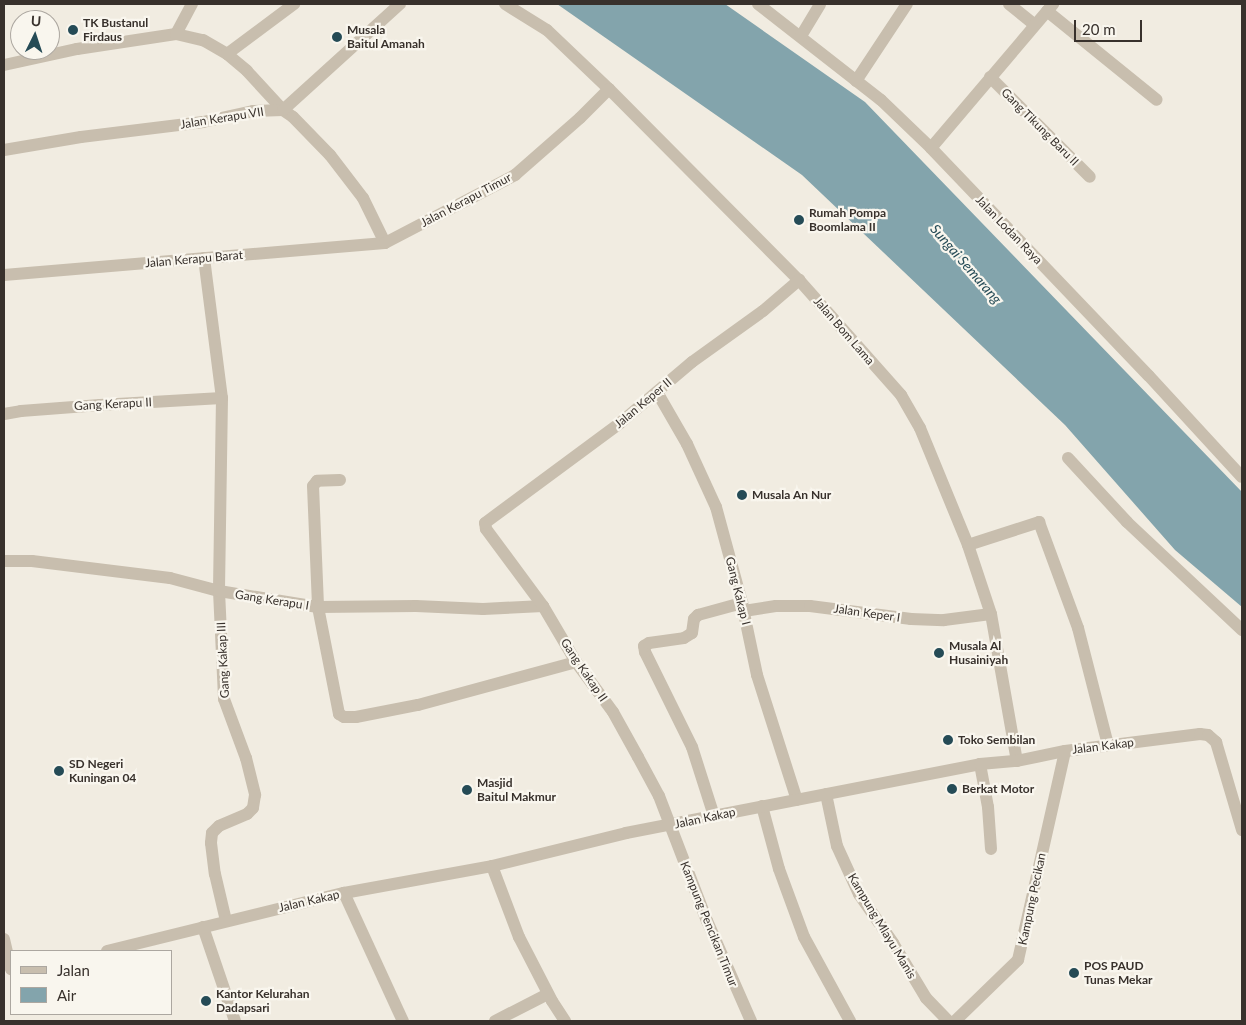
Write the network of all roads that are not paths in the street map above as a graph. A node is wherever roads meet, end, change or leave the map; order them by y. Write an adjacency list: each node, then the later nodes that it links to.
1 (192, 4): 11 (street)
2 (294, 4): 13 (street)
3 (400, 4): 19 (street)
4 (505, 4): 17 (street, Jalan Bom Lama)
5 (758, 4): 12 (street, Jalan Lodan Raya)
6 (820, 4): 12 (street)
7 (907, 4): 16 (street)
8 (1009, 4): 10 (street)
9 (1050, 7): 10 (street); 18 (street)
10 (1035, 26): 15 (street)
11 (176, 34): 13 (street); 14 (street)
12 (801, 36): 16 (street, Jalan Lodan Raya)
13 (227, 54): 19 (street)
14 (4, 65)
15 (990, 77): 20 (street); 22 (street, Gang Tikung Baru II)
16 (856, 81): 20 (street, Jalan Lodan Raya)
17 (609, 89): 23 (street, Jalan Kerapu Timur); 26 (street, Jalan Bom Lama)
18 (1156, 100)
19 (283, 110): 21 (street, Jalan Kerapu VII); 23 (street)
20 (931, 148): 31 (street, Jalan Lodan Raya)
21 (4, 150)
22 (1090, 177)
23 (385, 243): 24 (street, Jalan Kerapu Barat)
24 (204, 258): 25 (street, Jalan Kerapu Barat); 28 (street, Gang Kakap III)
25 (4, 275)
26 (799, 280): 27 (street, Jalan Keper II); 34 (street, Jalan Bom Lama)
27 (657, 392): 33 (street, Jalan Keper II); 39 (street, Gang Kakap I)
28 (222, 398): 29 (street, Gang Kerapu II); 36 (street, Gang Kakap III)
29 (4, 414)
30 (1068, 458): 41 (street)
31 (1242, 477)
32 (340, 480): 38 (street)
33 (485, 523): 37 (street, Gang Kakap II)
34 (968, 545): 40 (street, Jalan Bom Lama); 43 (street)
35 (4, 561): 36 (street, Gang Kerapu I)
36 (220, 591): 38 (street, Gang Kerapu I); 56 (street, Gang Kakap III)
37 (543, 606): 38 (street, Gang Kerapu I); 42 (street, Gang Kakap II)
38 (318, 607): 42 (street)
39 (743, 607): 40 (street, Jalan Keper I); 48 (street, Gang Kakap I); 50 (street, Jalan Keper I)
40 (991, 614): 45 (street, Jalan Bom Lama)
41 (1242, 630)
42 (576, 662): 51 (street, Gang Kakap II)
43 (1108, 745): 44 (street, Jalan Kakap); 52 (street, Jalan Kakap)
44 (1065, 751): 45 (street, Jalan Kakap); 69 (street, Kampung Pecikan)
45 (1016, 761): 46 (street, Jalan Kakap)
46 (980, 764): 47 (street, Jalan Kakap); 53 (street)
47 (826, 794): 48 (street, Jalan Kakap); 68 (street, Kampung Mlayu Manis)
48 (797, 800): 49 (street, Jalan Kakap)
49 (762, 806): 50 (street, Jalan Kakap); 67 (street)
50 (714, 816): 51 (street, Jalan Kakap)
51 (670, 826): 54 (street, Jalan Kakap); 66 (street, Kampung Pencikan Timur)
52 (1242, 830)
53 (991, 849)
54 (492, 866): 55 (street, Jalan Kakap); 61 (street)
55 (344, 893): 56 (street, Jalan Kakap); 63 (street)
56 (226, 921): 57 (street, Jalan Kakap)
57 (203, 927): 59 (street, Jalan Kakap); 62 (street)
58 (4, 939): 60 (street)
59 (111, 950)
60 (10, 965)
61 (548, 994): 64 (street); 65 (street)
62 (235, 1021)
63 (404, 1021)
64 (494, 1021)
65 (565, 1021)
66 (748, 1021)
67 (850, 1021)
68 (948, 1021)
69 (955, 1021)

